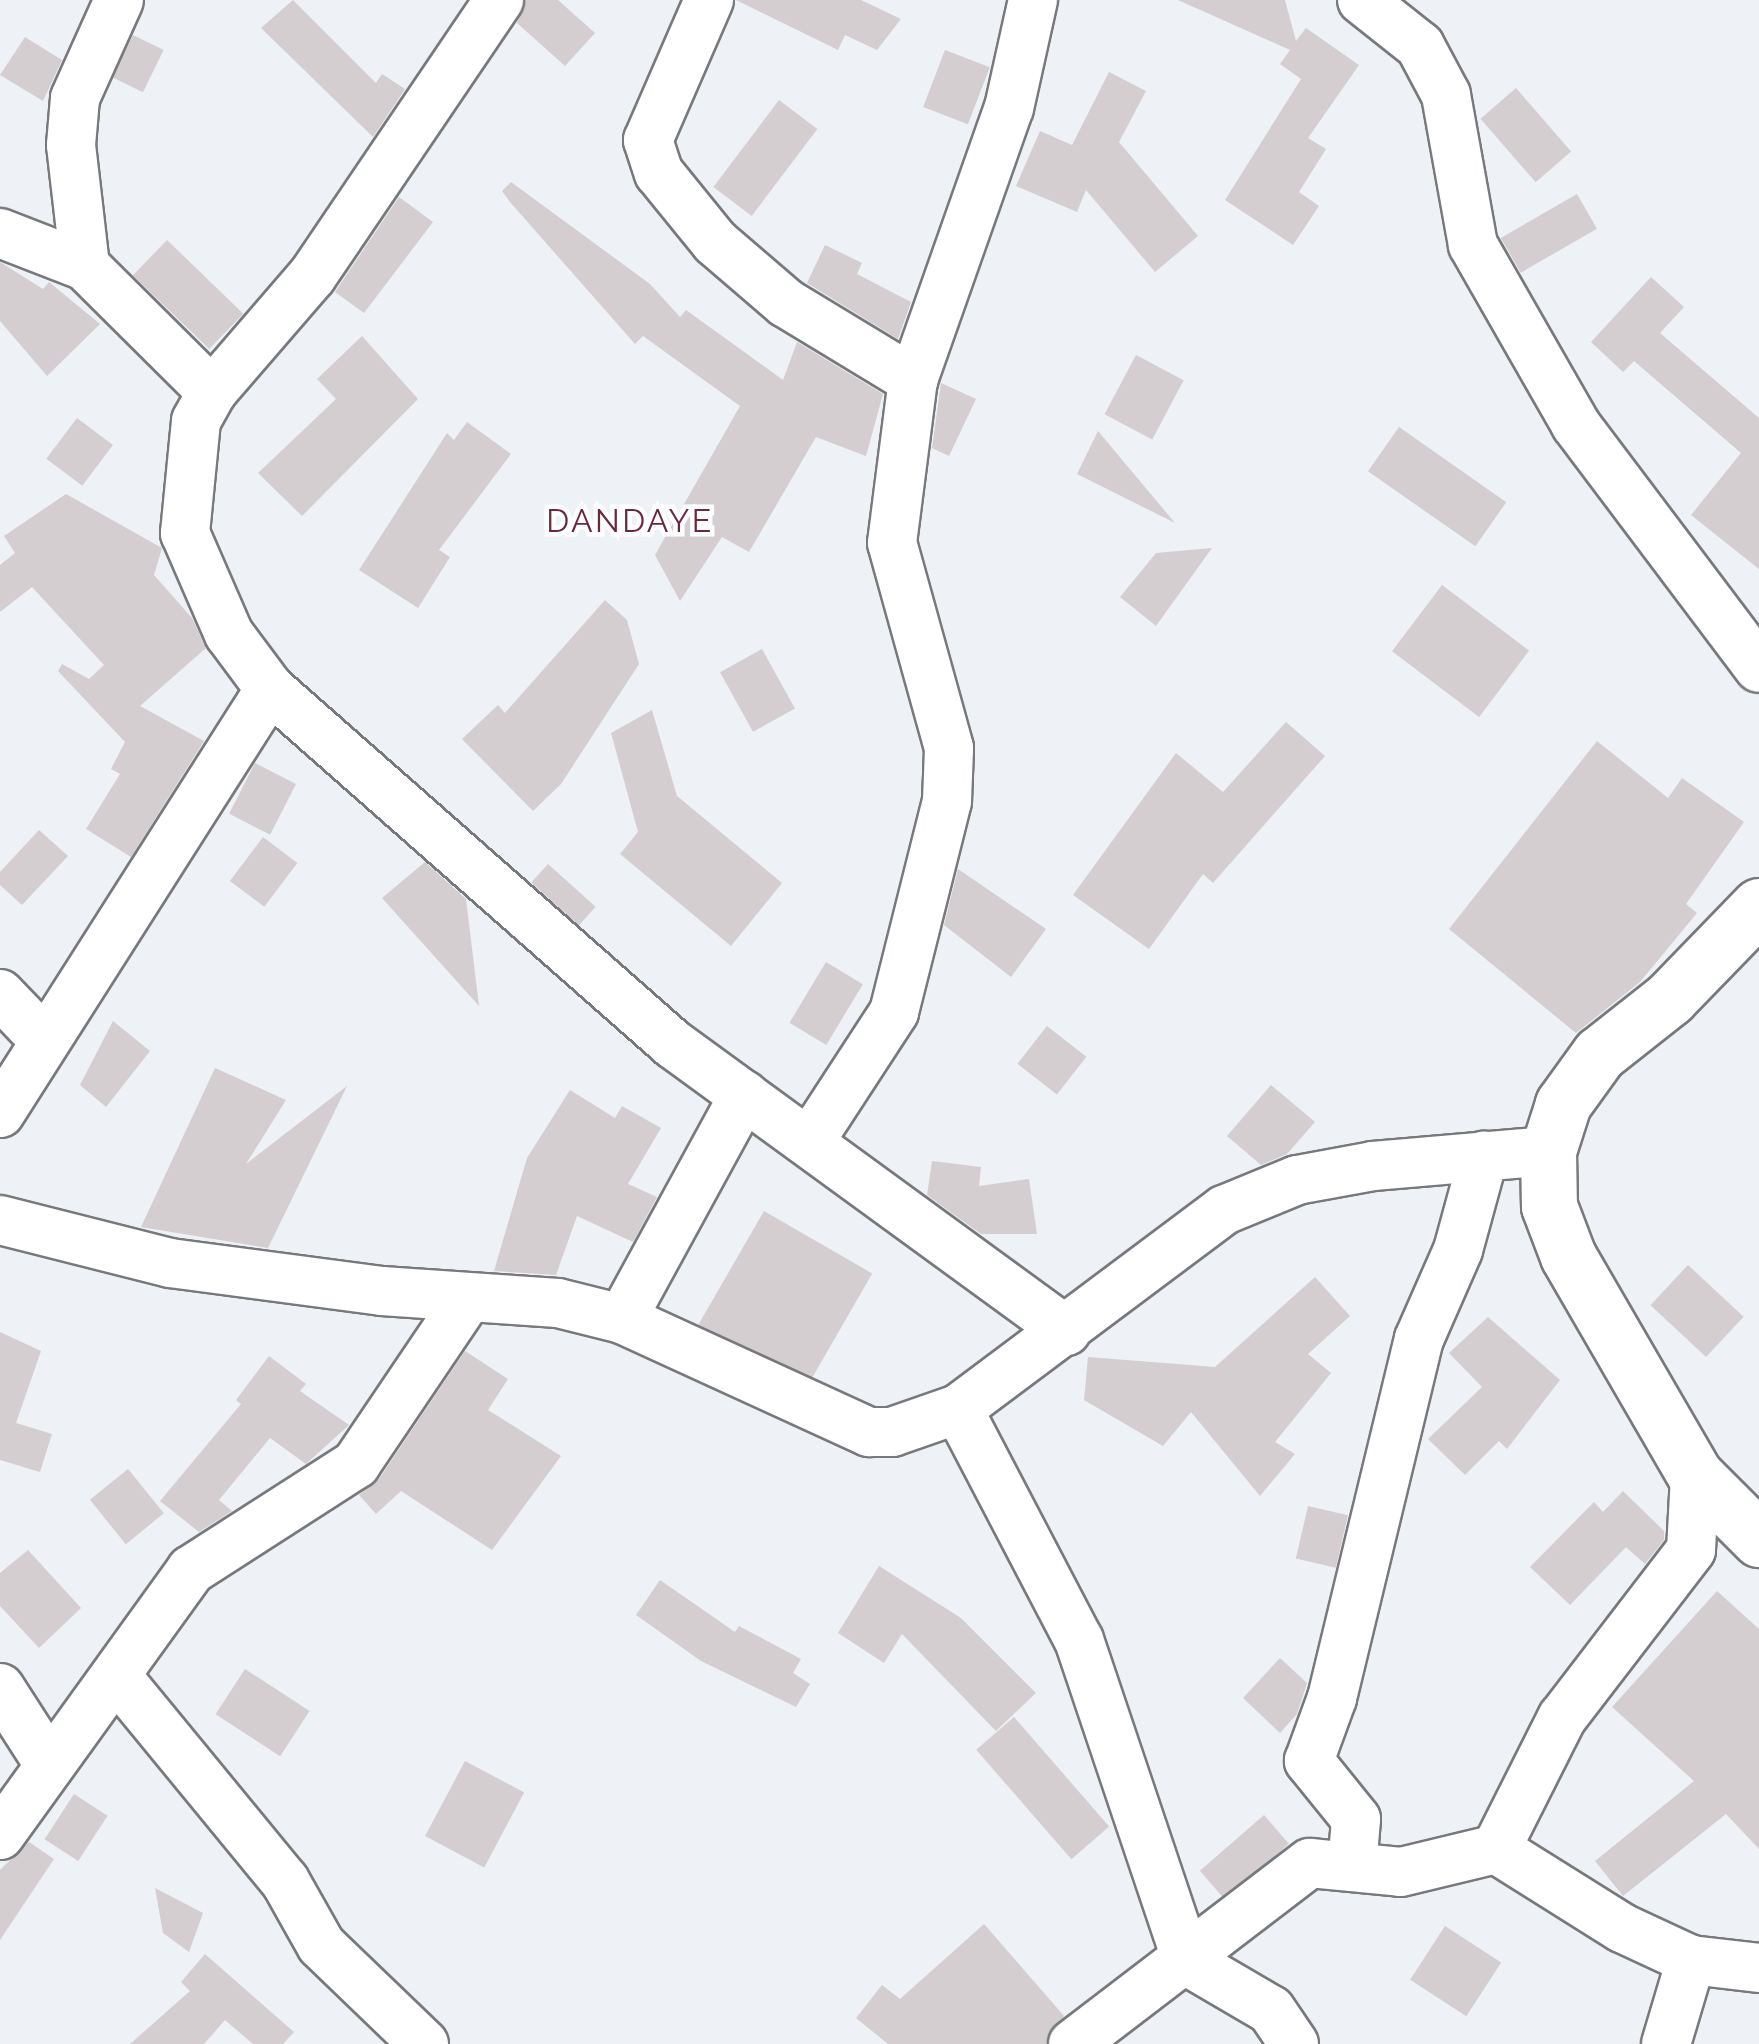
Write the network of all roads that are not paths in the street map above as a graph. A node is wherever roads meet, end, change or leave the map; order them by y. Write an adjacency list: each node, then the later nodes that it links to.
1 (119, 0): 7 (street)
2 (499, 0): 9 (street)
3 (709, 0): 8 (street)
4 (1033, 0): 8 (street)
5 (1362, 0): 10 (street)
6 (0, 233): 7 (street)
7 (85, 266): 9 (street)
8 (913, 380): 17 (street)
9 (212, 392): 11 (street)
10 (1759, 668)
11 (270, 689): 14 (street); 15 (street)
12 (1759, 906): 18 (street)
13 (0, 994): 14 (street)
14 (45, 1041): 16 (street)
15 (744, 1095): 17 (street); 22 (street)
16 (0, 1113)
17 (810, 1141): 23 (street)
18 (1548, 1151): 19 (street); 25 (street)
19 (1484, 1156): 23 (street); 32 (street)
20 (0, 1220): 21 (street)
21 (468, 1298): 22 (street); 27 (street)
22 (622, 1319): 24 (street)
23 (1067, 1332): 24 (street)
24 (958, 1409): 34 (street)
25 (1695, 1474): 26 (street); 31 (street)
26 (1759, 1539)
27 (118, 1678): 29 (street); 37 (street)
28 (0, 1688): 29 (street)
29 (47, 1762): 30 (street)
30 (0, 1835)
31 (1496, 1849): 32 (street); 33 (street)
32 (1352, 1867): 34 (street)
33 (1691, 1960): 35 (street); 39 (street)
34 (1187, 1962): 36 (street); 38 (street)
35 (1759, 1968)
36 (1286, 2041)
37 (424, 2044)
38 (1073, 2044)
39 (1666, 2044)

